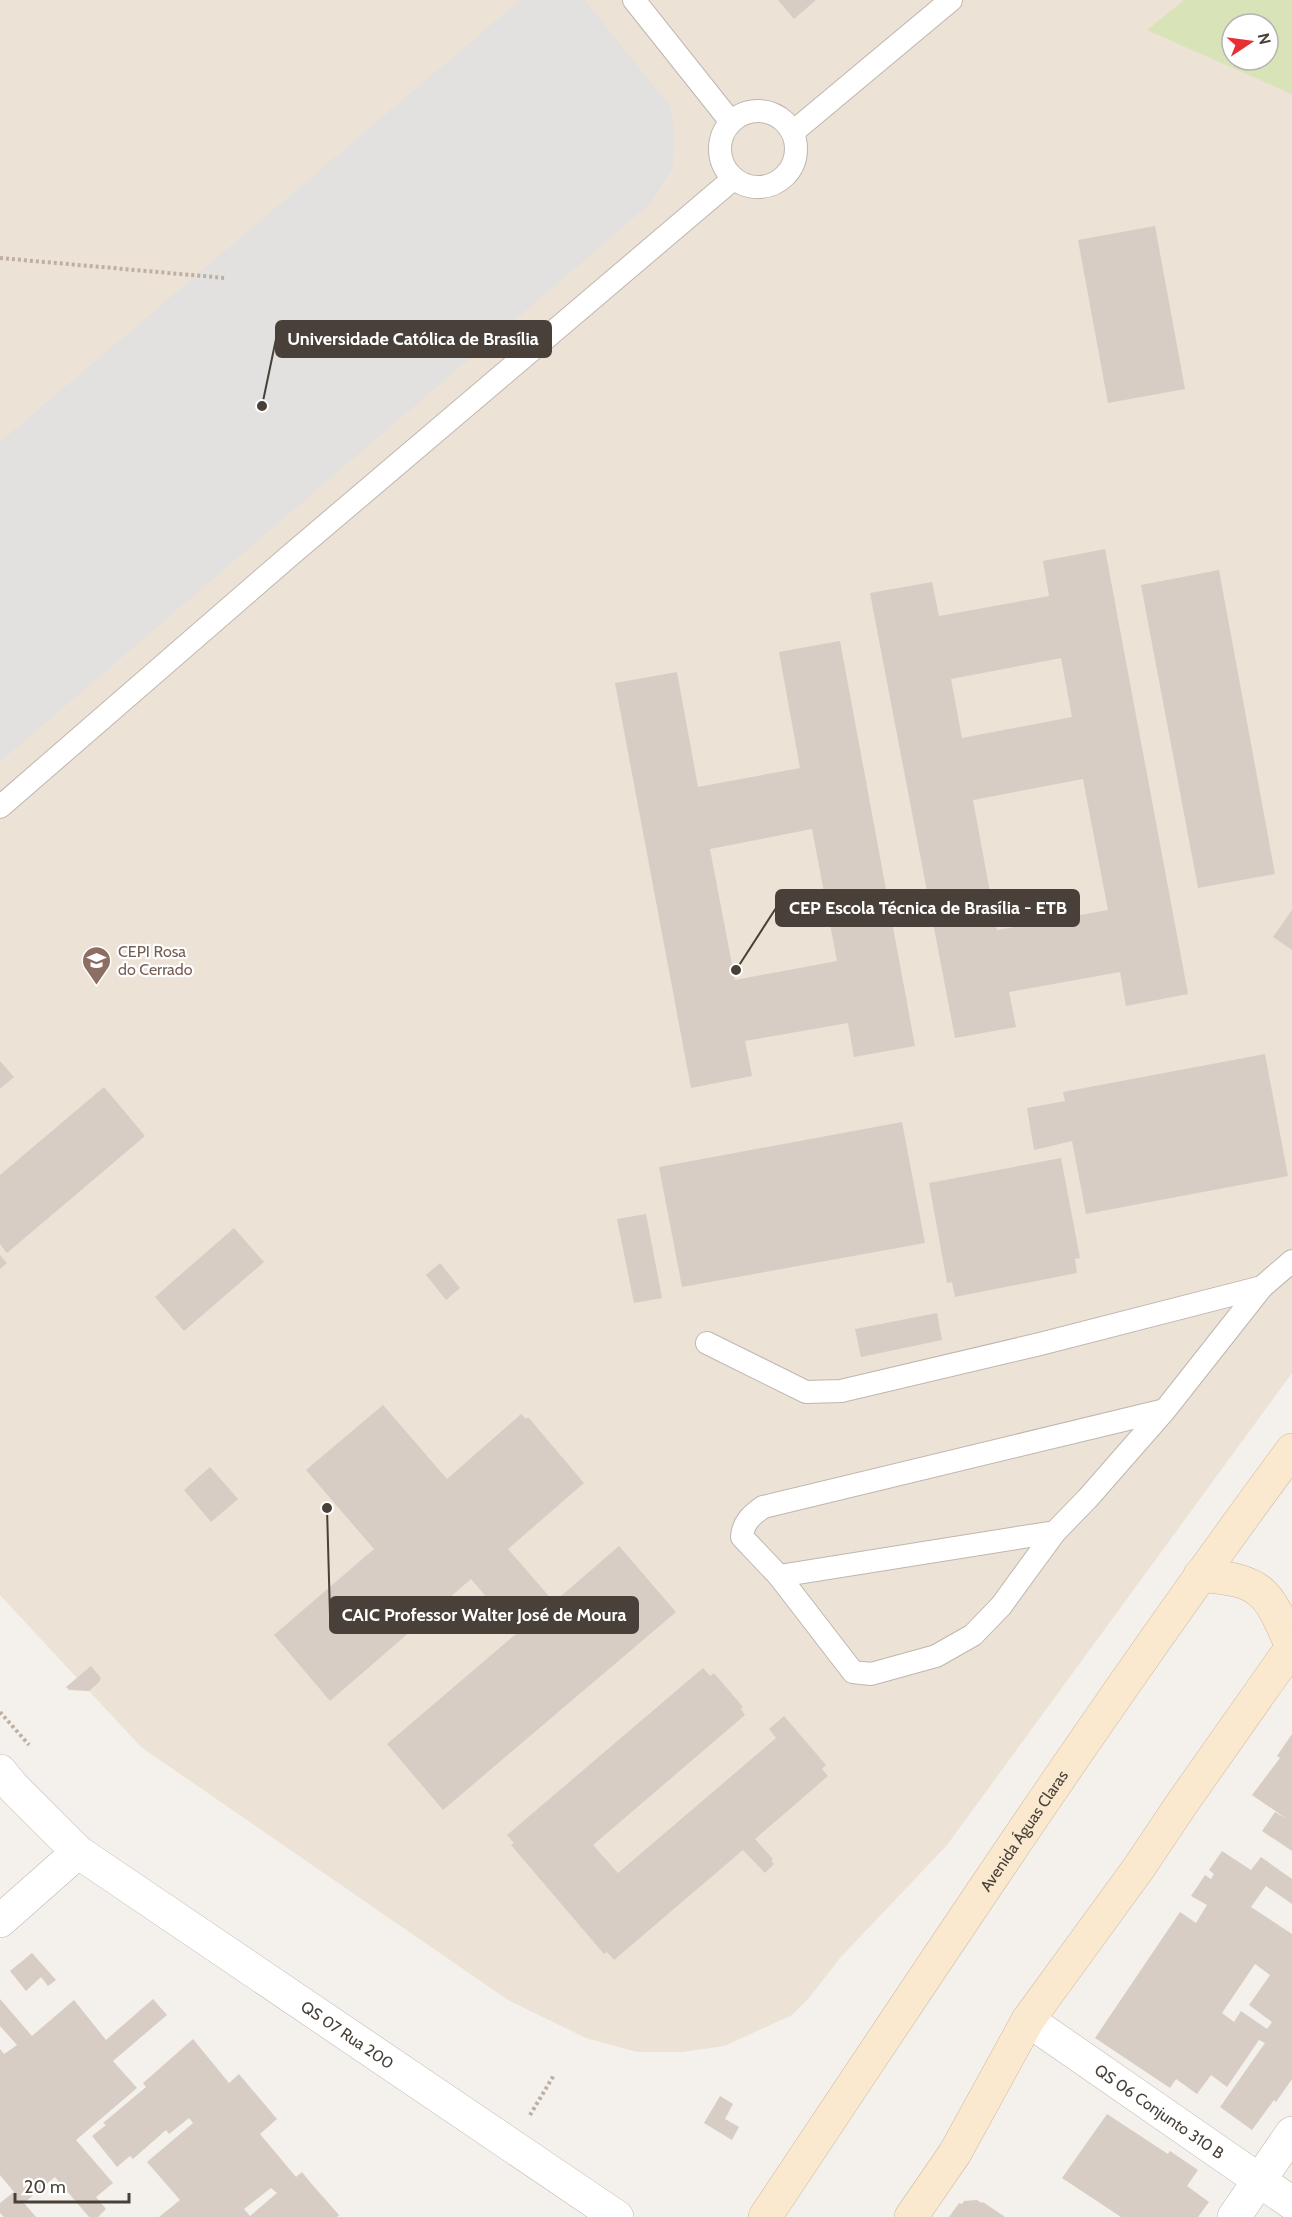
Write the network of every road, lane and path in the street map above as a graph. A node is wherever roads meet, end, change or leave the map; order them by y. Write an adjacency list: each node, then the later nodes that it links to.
1 (634, 0): 3 (lane)
2 (951, 0): 4 (lane)
3 (730, 122): 4 (lane); 5 (lane)
4 (793, 132): 5 (lane)
5 (733, 179): 8 (lane)
6 (0, 258): 7 (path)
7 (225, 278)
8 (0, 807)
9 (1292, 1261): 10 (lane)
10 (1262, 1287): 11 (lane); 12 (lane)
11 (707, 1343)
12 (1165, 1410): 14 (lane); 16 (lane)
13 (1292, 1450): 15 (main road, Avenida Águas Claras)
14 (1055, 1532): 16 (lane); 16 (lane)
15 (1200, 1575): 17 (main road); 26 (main road, Avenida Águas Claras)
16 (779, 1576)
17 (1292, 1647): 21 (main road)
18 (0, 1771): 19 (street, QS 07 Rua 200)
19 (78, 1852): 20 (street); 25 (street, QS 07 Rua 200)
20 (0, 1921)
21 (1028, 2020): 23 (street, QS 06 Conjunto 310 B); 27 (main road)
22 (1292, 2133): 23 (street)
23 (1259, 2181): 24 (street, QS 06 Conjunto 310 B); 28 (street)
24 (1292, 2203)
25 (617, 2217)
26 (765, 2217)
27 (912, 2217)
28 (1234, 2217)

